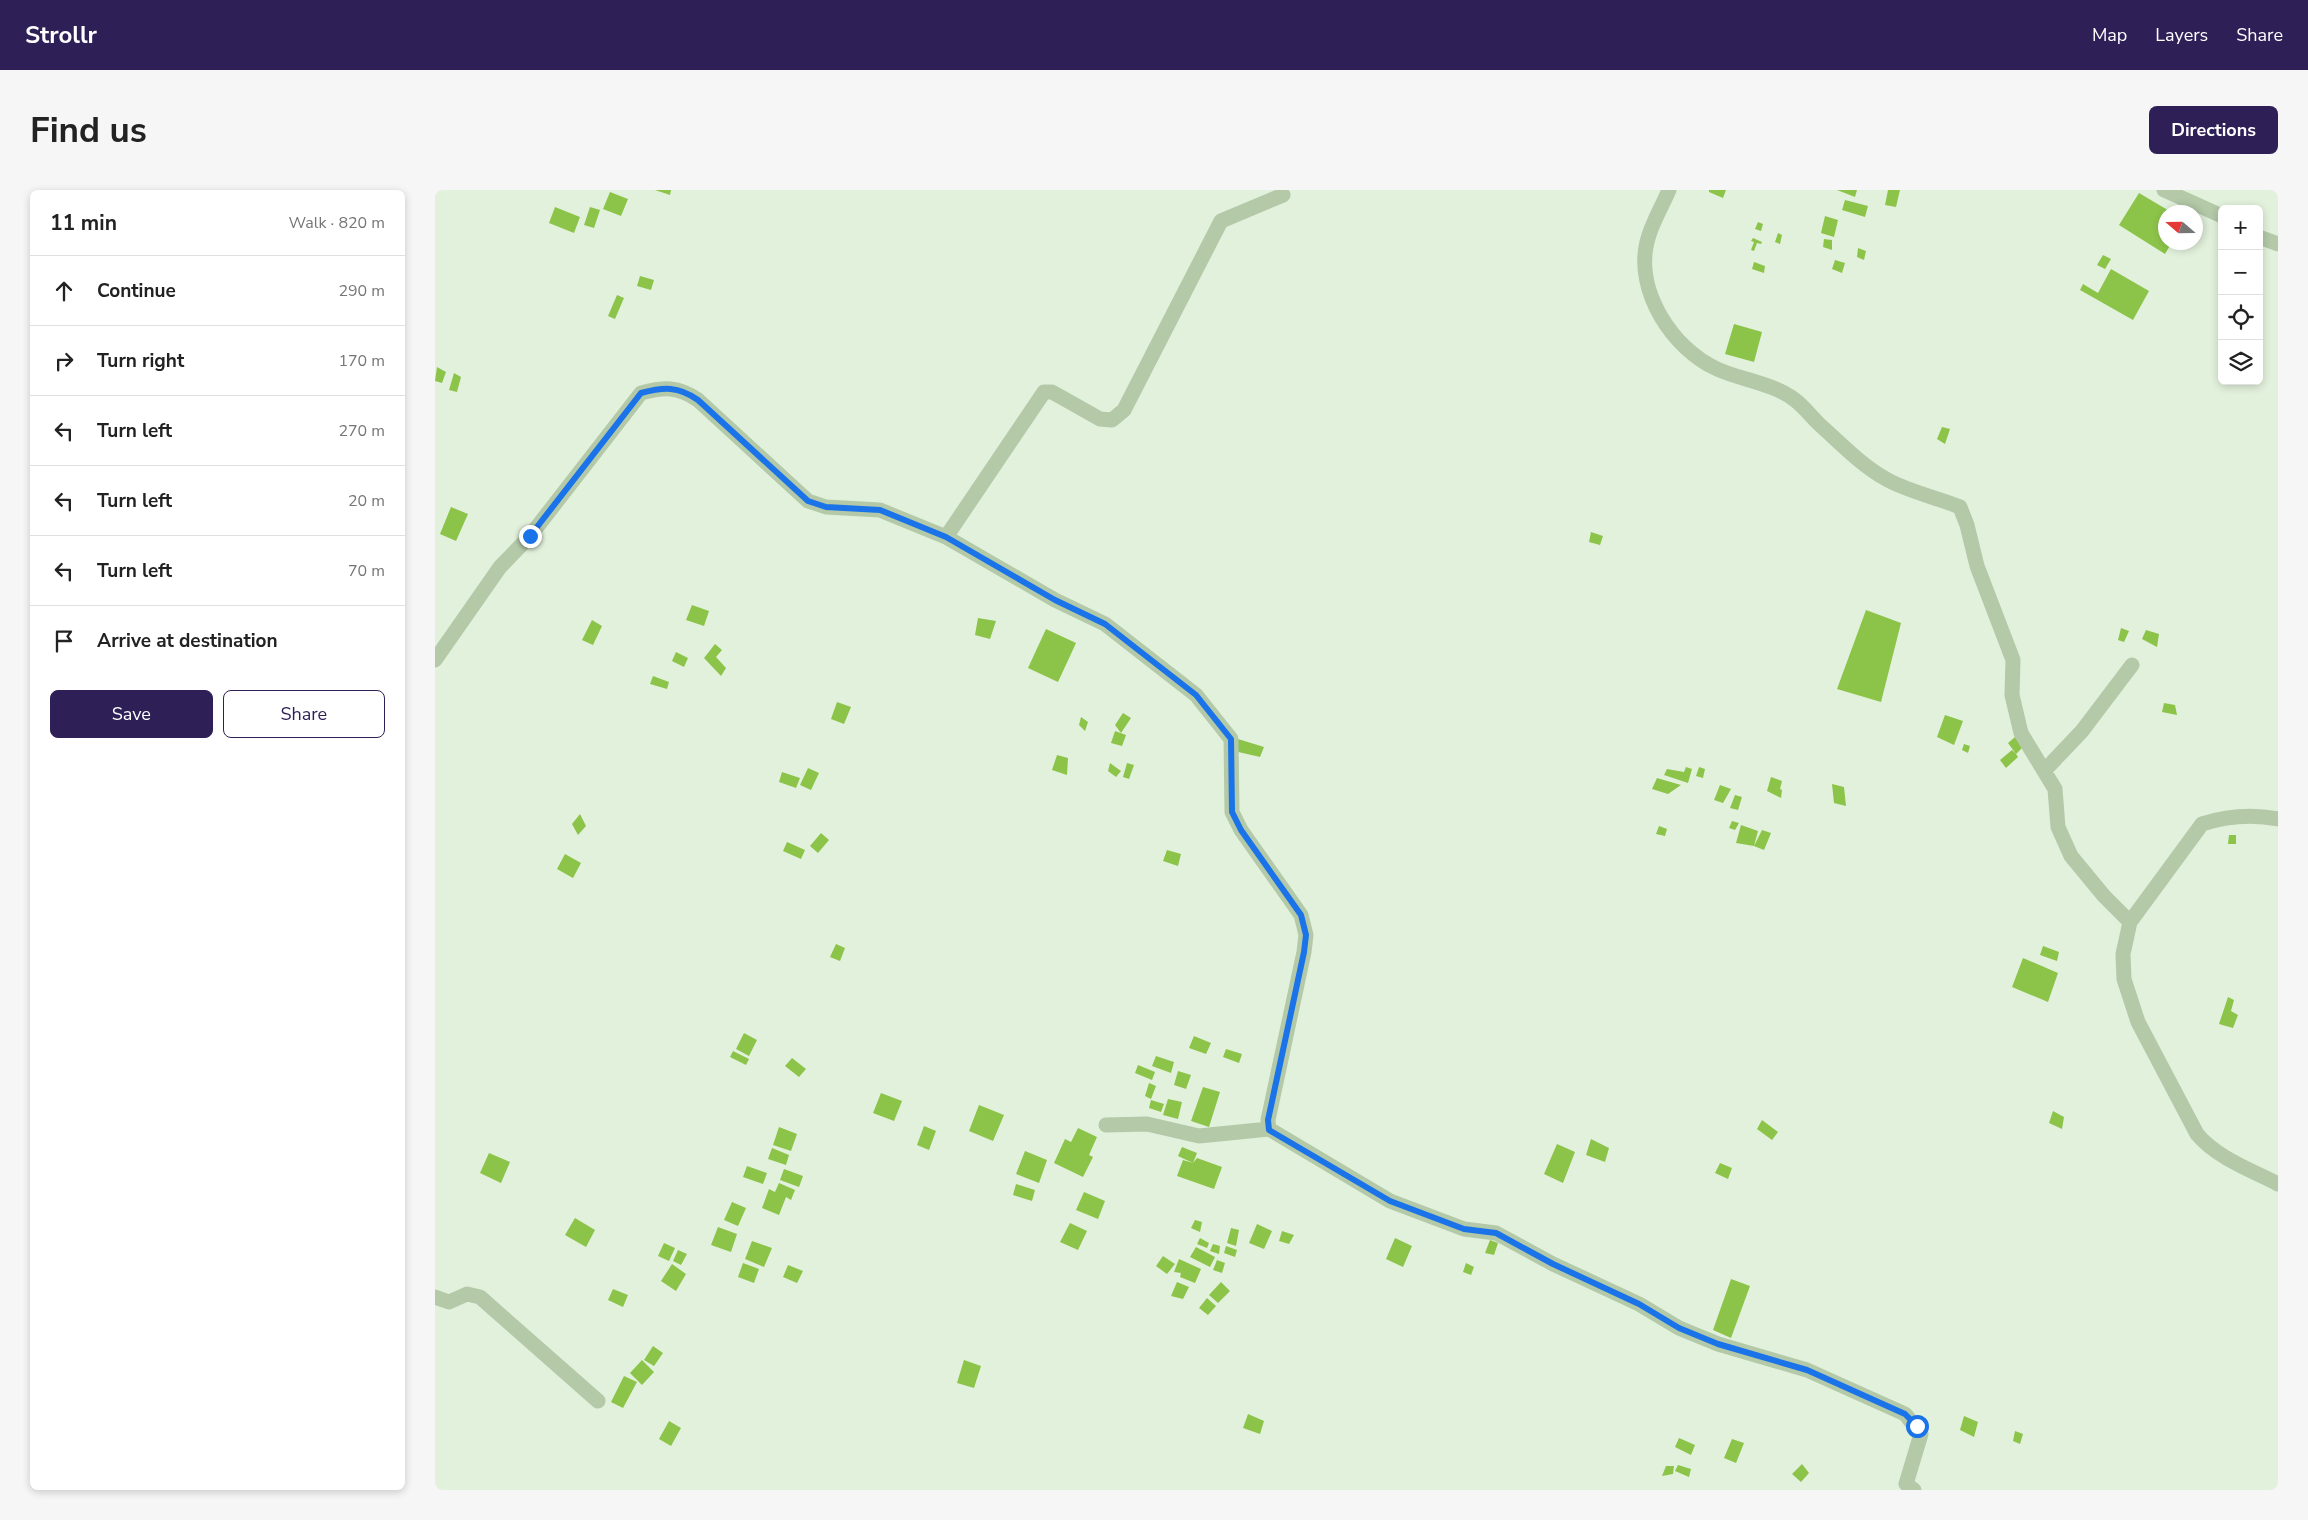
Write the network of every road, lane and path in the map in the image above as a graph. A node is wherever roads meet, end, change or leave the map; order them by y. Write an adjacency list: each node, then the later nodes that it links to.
1 (1669, 190): 10 (street)
2 (2164, 190): 4 (street)
3 (1283, 195): 7 (street)
4 (2218, 214)
5 (2263, 238): 6 (street)
6 (2278, 244)
7 (946, 537): 8 (street); 14 (street)
8 (435, 660)
9 (2132, 665): 10 (street)
10 (2045, 770): 12 (street)
11 (2278, 818): 12 (street)
12 (2130, 922): 15 (street)
13 (1107, 1125): 14 (street)
14 (1269, 1130): 18 (street)
15 (2278, 1184)
16 (435, 1297): 17 (street)
17 (598, 1401)
18 (1914, 1490)

